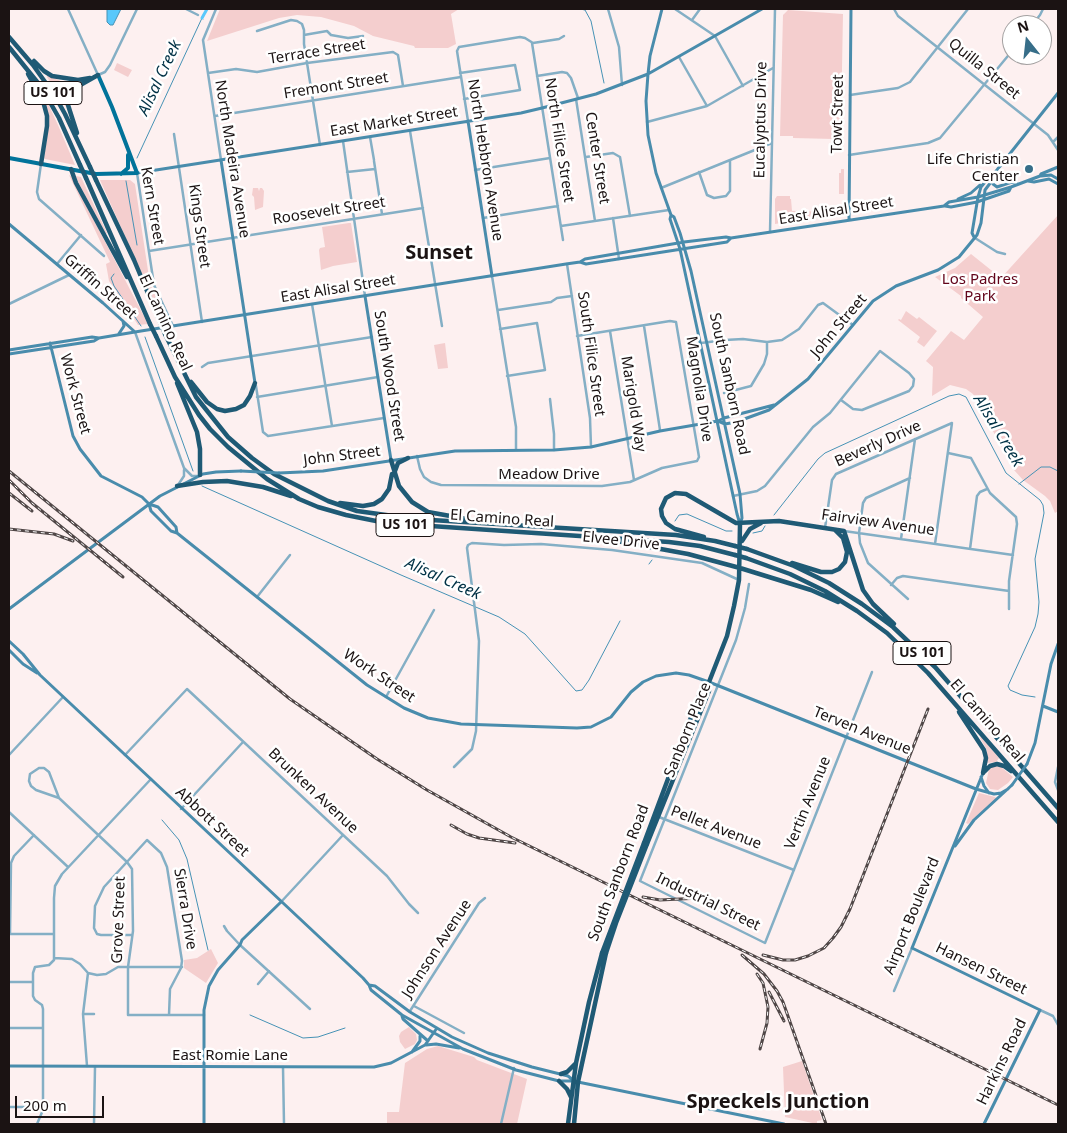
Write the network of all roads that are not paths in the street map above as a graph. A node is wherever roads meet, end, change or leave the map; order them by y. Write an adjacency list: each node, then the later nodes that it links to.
1 (68, 9): 34 (street, Kern Street)
2 (137, 9): 34 (street)
3 (188, 9): 14 (street)
4 (216, 9): 31 (street, North Madeira Avenue)
5 (608, 9): 38 (street)
6 (662, 9): 33 (main road)
7 (675, 9): 15 (street)
8 (700, 9): 15 (street)
9 (762, 9): 20 (main road, East Market Street)
10 (775, 9): 30 (street, Eucalyptus Drive)
11 (851, 9): 42 (main road, Towt Street)
12 (894, 9): 24 (street, Quilla Street)
13 (968, 9): 24 (street)
14 (198, 15)
15 (692, 20): 20 (street)
16 (257, 31): 17 (street)
17 (304, 35): 18 (street); 27 (street)
18 (363, 36)
19 (564, 36): 22 (street)
20 (714, 36): 26 (main road, East Market Street); 40 (street)
21 (9, 37): 25 (highway, El Camino Real / US 101)
22 (532, 43): 32 (street, North Hebbron Avenue); 35 (street, North Filice Street)
23 (9, 47): 29 (highway, El Camino Real / US 101)
24 (938, 47): 37 (street, Quilla Street); 42 (street)
25 (21, 50): 34 (highway); 64 (highway, El Camino Real / US 101)
26 (679, 56): 33 (main road, East Market Street); 46 (street)
27 (307, 63): 31 (street, Terrace Street); 39 (street, Terrace Street); 45 (street)
28 (1002, 63): 37 (street)
29 (24, 66): 70 (highway); 130 (highway, El Camino Real / US 101, bridge)
30 (774, 68): 40 (street); 58 (street, Eucalyptus Drive)
31 (208, 73): 48 (street, North Madeira Avenue)
32 (460, 73): 36 (street, North Hebbron Avenue); 43 (street)
33 (648, 74): 38 (main road, East Market Street); 50 (main road)
34 (98, 75): 60 (main road, Kern Street); 64 (highway)
35 (537, 76): 44 (street, Center Street); 47 (street, North Filice Street)
36 (461, 78): 39 (street, Fremont Street); 43 (street, North Hebbron Avenue)
37 (985, 84): 51 (street, Quilla Street); 63 (street)
38 (622, 85): 44 (main road, East Market Street)
39 (403, 86): 45 (street, Fremont Street)
40 (743, 86): 46 (street)
41 (1058, 93): 51 (main road)
42 (850, 95): 63 (main road, Towt Street)
43 (464, 99): 49 (street, North Hebbron Avenue)
44 (577, 99): 47 (main road, East Market Street); 65 (street, Center Street)
45 (312, 101): 48 (street, Fremont Street); 59 (street)
46 (707, 106): 50 (street)
47 (542, 108): 49 (main road, East Market Street); 67 (street, North Filice Street)
48 (215, 116): 68 (street, North Madeira Avenue)
49 (468, 121): 52 (main road, East Market Street); 75 (main road, North Hebbron Avenue)
50 (647, 122): 89 (main road)
51 (1034, 124): 57 (street, Quilla Street); 80 (main road)
52 (410, 131): 54 (main road, East Market Street); 97 (street)
53 (174, 134): 71 (street, Kings Street)
54 (370, 137): 56 (main road, East Market Street); 74 (street)
55 (1058, 137): 57 (street)
56 (343, 141): 59 (main road, East Market Street); 76 (street)
57 (1054, 141): 61 (street, Quilla Street)
58 (772, 143): 69 (street); 109 (street, Eucalyptus Drive)
59 (320, 145): 68 (main road, East Market Street)
60 (128, 150): 78 (main road, Kern Street); 79 (main road)
61 (1058, 150): 62 (street, Quilla Street)
62 (1058, 154)
63 (849, 155): 105 (main road, Towt Street)
64 (85, 156): 159 (highway, El Camino Real / US 101, bridge)
65 (586, 157): 101 (street); 106 (street, Center Street)
66 (9, 158): 70 (main road, East Market Street)
67 (550, 158): 75 (street); 95 (street, North Filice Street)
68 (221, 160): 71 (main road, East Market Street); 111 (main road, North Madeira Avenue)
69 (730, 160): 77 (street); 77 (street)
70 (41, 164): 73 (main road, East Market Street); 110 (street)
71 (179, 167): 78 (main road, East Market Street); 117 (street, Kings Street)
72 (1058, 168): 81 (main road, East Alisal Street); 82 (main road)
73 (71, 169): 79 (main road, East Market Street); 130 (highway)
74 (375, 170): 76 (street); 99 (street)
75 (475, 170): 103 (main road, North Hebbron Avenue)
76 (348, 172): 102 (street)
77 (699, 172): 89 (street)
78 (137, 173): 79 (main road, East Market Street); 120 (street, Kern Street)
79 (117, 175)
80 (993, 175): 83 (main road, John Street); 85 (main road)
81 (1040, 176): 82 (main road, East Alisal Street); 84 (main road, East Alisal Street)
82 (1058, 178)
83 (992, 180): 86 (main road); 90 (main road, John Street)
84 (1028, 181): 86 (main road, East Alisal Street); 87 (main road)
85 (985, 182): 91 (main road); 93 (main road)
86 (1018, 184): 88 (main road, East Alisal Street)
87 (1058, 184)
88 (1011, 187): 90 (main road, East Alisal Street); 92 (main road, East Alisal Street)
89 (661, 188): 98 (main road)
90 (984, 196): 91 (main road, East Alisal Street); 92 (main road, John Street)
91 (978, 197): 93 (main road, East Alisal Street); 94 (main road)
92 (983, 201): 94 (main road, East Alisal Street); 112 (main road, John Street)
93 (949, 202): 96 (main road, East Alisal Street)
94 (977, 202): 96 (main road, East Alisal Street); 112 (main road)
95 (558, 206): 103 (street); 108 (street, North Filice Street)
96 (944, 206): 105 (main road, East Alisal Street)
97 (423, 208): 99 (street, Roosevelt Street); 131 (street)
98 (669, 210): 100 (main road); 101 (street)
99 (382, 214): 102 (street, Roosevelt Street)
100 (671, 215): 115 (main road, South Sanborn Road); 116 (main road, South Sanborn Road)
101 (630, 216): 104 (street)
102 (354, 218): 111 (street, Roosevelt Street); 132 (street)
103 (483, 218): 129 (main road, North Hebbron Avenue)
104 (613, 218): 106 (street); 121 (street)
105 (848, 220): 109 (main road, East Alisal Street)
106 (595, 221): 108 (street)
107 (9, 224): 126 (main road, Griffin Street)
108 (561, 226): 114 (street, North Filice Street)
109 (770, 232): 113 (main road, East Alisal Street)
110 (81, 235): 123 (street); 126 (street)
111 (233, 237): 117 (street, Roosevelt Street); 137 (main road, North Madeira Avenue)
112 (974, 237): 122 (street); 140 (main road, John Street)
113 (731, 238): 115 (main road, East Alisal Street); 119 (main road, East Alisal Street)
114 (563, 240)
115 (684, 242): 116 (main road, East Alisal Street); 119 (main road, South Sanborn Road)
116 (678, 243): 118 (main road, South Sanborn Road); 121 (main road, East Alisal Street)
117 (191, 244): 120 (street, Roosevelt Street); 139 (street, Kings Street)
118 (680, 249): 119 (main road, East Alisal Street); 124 (main road, East Alisal Street); 152 (main road, South Sanborn Road)
119 (686, 249): 150 (main road, South Sanborn Road)
120 (149, 251): 141 (street, Kern Street)
121 (618, 253): 124 (street); 125 (main road, East Alisal Street)
122 (1005, 254)
123 (104, 256)
124 (619, 259): 125 (main road, East Alisal Street)
125 (580, 262): 127 (main road, East Alisal Street)
126 (57, 264): 128 (main road, Griffin Street)
127 (567, 264): 129 (main road, East Alisal Street); 133 (street, South Filice Street)
128 (69, 275): 134 (street); 138 (main road, Griffin Street)
129 (492, 276): 131 (main road, East Alisal Street); 136 (street)
130 (133, 285): 161 (highway, El Camino Real / US 101, bridge)
131 (435, 285): 132 (main road, East Alisal Street); 142 (street)
132 (365, 296): 135 (main road, East Alisal Street); 149 (main road, South Wood Street)
133 (572, 296): 136 (street); 148 (street, South Filice Street)
134 (9, 304)
135 (312, 304): 137 (main road, East Alisal Street); 154 (street)
136 (497, 310): 144 (street)
137 (244, 315): 139 (main road, East Alisal Street); 157 (main road, North Madeira Avenue)
138 (123, 320): 146 (main road, Griffin Street); 147 (main road)
139 (202, 322): 141 (main road, East Alisal Street)
140 (853, 325): 151 (street); 169 (main road, John Street)
141 (173, 326): 146 (main road, East Alisal Street)
142 (442, 326)
143 (644, 326): 145 (street); 174 (street, Magnolia Drive); 176 (street)
144 (500, 329): 160 (street); 160 (street)
145 (610, 331): 148 (street); 178 (street, Marigold Way)
146 (135, 332): 147 (main road, East Alisal Street); 187 (street, Griffin Street)
147 (118, 335): 153 (main road, East Alisal Street)
148 (577, 336): 179 (street, South Filice Street)
149 (372, 337): 154 (street); 162 (main road, South Wood Street)
150 (707, 342): 151 (street); 152 (street); 171 (main road, South Sanborn Road)
151 (767, 342): 165 (street)
152 (701, 343): 172 (main road, South Sanborn Road)
153 (50, 346): 155 (main road, East Alisal Street); 156 (main road, East Alisal Street); 198 (main road, Work Street)
154 (319, 346): 157 (street); 164 (street)
155 (9, 350)
156 (9, 354)
157 (251, 356): 158 (street); 163 (main road, North Madeira Avenue)
158 (202, 367)
159 (183, 372): 163 (highway); 197 (highway, El Camino Real / US 101)
160 (508, 376): 180 (street)
161 (175, 377): 188 (highway); 196 (highway, El Camino Real / US 101)
162 (378, 378): 164 (street); 170 (main road, South Wood Street)
163 (255, 383): 166 (street)
164 (325, 386): 166 (street); 175 (street)
165 (724, 393)
166 (257, 397): 175 (street)
167 (550, 399): 181 (street)
168 (841, 400): 168 (street); 194 (street)
169 (774, 405): 171 (main road, John Street); 173 (main road, John Street)
170 (384, 418): 175 (street); 185 (main road, South Wood Street)
171 (724, 418): 172 (main road, John Street); 173 (main road, South Sanborn Road)
172 (718, 421): 173 (main road); 174 (main road, John Street); 195 (main road, South Sanborn Road)
173 (725, 424): 194 (main road, South Sanborn Road)
174 (694, 425): 176 (main road, John Street); 186 (street, Magnolia Drive)
175 (332, 426)
176 (660, 431): 178 (main road, John Street)
177 (916, 439): 182 (street, Beverly Drive); 190 (street); 202 (street, Beverly Drive)
178 (628, 440): 179 (main road, John Street); 191 (street, Marigold Way)
179 (591, 447): 181 (main road, John Street)
180 (516, 450): 181 (main road, John Street); 183 (main road, John Street)
181 (554, 450)
182 (948, 453): 193 (street); 211 (street)
183 (417, 456): 184 (main road, John Street); 191 (street, Meadow Drive)
184 (408, 458): 185 (main road, John Street); 189 (highway)
185 (391, 460): 188 (main road, John Street, bridge); 189 (highway); 197 (highway)
186 (694, 463): 191 (street, Meadow Drive)
187 (184, 468): 188 (street); 192 (street)
188 (199, 476): 192 (main road, John Street)
189 (395, 477): 200 (highway)
190 (910, 478): 206 (street); 208 (street)
191 (634, 481)
192 (178, 486): 196 (highway); 198 (main road, John Street)
193 (987, 488): 212 (street); 214 (street)
194 (740, 494): 195 (street); 201 (main road, South Sanborn Road)
195 (733, 496): 201 (main road, South Sanborn Road)
196 (299, 499): 207 (highway, El Camino Real / US 101)
197 (328, 501): 200 (highway, El Camino Real / US 101)
198 (149, 504): 205 (main road, Work Street); 205 (main road, Work Street); 223 (main road, John Street)
199 (764, 521): 201 (highway, Fairview Avenue); 202 (highway, Fairview Avenue); 210 (highway)
200 (484, 522): 209 (highway, El Camino Real / US 101)
201 (740, 524): 209 (highway); 210 (highway, South Sanborn Road)
202 (825, 528): 203 (highway, Fairview Avenue)
203 (834, 530): 204 (highway, Fairview Avenue); 215 (highway)
204 (844, 531): 206 (street, Fairview Avenue); 227 (highway)
205 (177, 532): 221 (main road, Work Street)
206 (859, 533): 208 (street, Fairview Avenue); 219 (street)
207 (608, 538): 216 (highway); 226 (highway, El Camino Real / US 101, bridge)
208 (901, 539): 211 (street, Fairview Avenue)
209 (715, 541): 215 (highway, El Camino Real / US 101, bridge)
210 (741, 542): 216 (highway, South Sanborn Road)
211 (935, 544): 212 (street, Fairview Avenue)
212 (970, 549): 214 (street, Fairview Avenue)
213 (290, 555): 221 (street)
214 (1013, 555): 220 (street)
215 (776, 559): 227 (highway, El Camino Real / US 101)
216 (740, 568): 217 (highway, South Sanborn Road); 226 (highway)
217 (738, 580): 233 (highway, South Sanborn Road); 240 (street, Elvee Drive)
218 (748, 584): 234 (street, Sanborn Place)
219 (891, 584): 220 (street); 222 (street)
220 (1009, 591): 224 (street)
221 (257, 597): 237 (main road, Work Street)
222 (908, 599)
223 (9, 609)
224 (1009, 609)
225 (434, 610): 237 (street)
226 (872, 622): 235 (highway, El Camino Real / US 101)
227 (908, 640): 257 (highway, El Camino Real / US 101)
228 (9, 641): 232 (main road, Abbott Street)
229 (1058, 644): 238 (main road, Airport Boulevard)
230 (9, 650): 232 (main road, Abbott Street)
231 (872, 672): 241 (street, Vertin Avenue)
232 (40, 675): 236 (main road, Abbott Street)
233 (709, 682): 234 (main road, Terven Avenue); 240 (main road, Work Street); 260 (highway, South Sanborn Road); 266 (highway, South Sanborn Road)
234 (718, 686): 241 (main road, Terven Avenue); 261 (street, Sanborn Place)
235 (942, 688): 247 (highway); 255 (highway, El Camino Real / US 101)
236 (63, 697): 243 (street); 244 (main road, Abbott Street)
237 (386, 697): 240 (main road, Work Street)
238 (1043, 706): 239 (main road); 251 (main road, Airport Boulevard, bridge)
239 (1058, 712)
240 (476, 725): 245 (street, Elvee Drive)
241 (847, 737): 250 (main road, Terven Avenue); 270 (street, Vertin Avenue)
242 (243, 742): 244 (street, Brunken Avenue); 258 (street); 265 (street, Brunken Avenue)
243 (9, 755)
244 (125, 755): 248 (main road, Abbott Street)
245 (454, 767)
246 (1058, 767): 252 (street)
247 (982, 775): 250 (main road, Airport Boulevard); 254 (main road); 255 (highway)
248 (151, 779): 258 (main road, Abbott Street); 264 (street)
249 (55, 789): 253 (street); 253 (street, Grove Street); 256 (street, Grove Street)
250 (976, 789): 254 (main road, Terven Avenue); 267 (main road, Airport Boulevard)
251 (1008, 789): 254 (main road, Terven Avenue); 267 (main road, Airport Boulevard)
252 (1058, 790)
253 (50, 793): 256 (street, Grove Street)
254 (989, 793)
255 (1035, 796): 262 (highway, El Camino Real / US 101)
256 (58, 798): 264 (street, Grove Street)
257 (1058, 808)
258 (181, 809): 273 (main road, Abbott Street)
259 (9, 812): 263 (street)
260 (658, 817): 261 (street, Pellet Avenue); 266 (highway, South Sanborn Road)
261 (664, 819): 270 (street, Pellet Avenue); 271 (street, Sanborn Place)
262 (1058, 822)
263 (34, 835): 269 (street); 276 (street)
264 (98, 835): 268 (street, Grove Street); 269 (street)
265 (343, 835): 273 (street); 274 (street, Brunken Avenue)
266 (645, 844): 282 (highway, South Sanborn Road, bridge)
267 (952, 850): 281 (main road, Airport Boulevard)
268 (127, 862): 278 (street, Grove Street); 278 (street); 285 (street, Sierra Drive)
269 (68, 867): 277 (street)
270 (794, 870): 279 (street, Vertin Avenue)
271 (640, 881): 279 (street, Industrial Street)
272 (485, 898): 293 (street, Johnson Avenue)
273 (281, 902): 280 (main road); 291 (main road, Abbott Street)
274 (418, 913)
275 (224, 926): 280 (street)
276 (10, 934): 277 (street)
277 (54, 934): 283 (street)
278 (132, 935): 284 (street, Grove Street)
279 (765, 942)
280 (240, 945): 286 (street); 300 (main road)
281 (912, 948): 292 (street, Airport Boulevard); 295 (main road, Hansen Street)
282 (604, 953): 312 (highway, South Sanborn Road); 322 (highway, South Sanborn Road)
283 (54, 958): 287 (street); 289 (street)
284 (128, 967): 285 (street); 287 (street); 299 (street, Grove Street)
285 (182, 967): 299 (street, Sierra Drive)
286 (269, 971): 290 (street); 294 (street)
287 (88, 973): 297 (street)
288 (9, 982): 289 (street)
289 (32, 982): 304 (street)
290 (258, 984)
291 (369, 985): 296 (main road, Abbott Street); 301 (main road, Abbott Street)
292 (894, 991)
293 (414, 1006): 296 (street, Johnson Avenue); 307 (street)
294 (310, 1009)
295 (1040, 1010): 302 (street); 336 (main road, Harkins Road)
296 (410, 1012): 305 (main road, Abbott Street)
297 (83, 1014): 298 (street); 315 (street)
298 (94, 1014)
299 (169, 1015): 300 (street)
300 (204, 1015): 317 (main road)
301 (402, 1015): 306 (main road, Abbott Street); 308 (main road)
302 (1058, 1025)
303 (9, 1028): 304 (street)
304 (44, 1028): 314 (street)
305 (437, 1028): 306 (main road, East Romie Lane); 320 (main road, Abbott Street)
306 (434, 1032): 309 (main road, East Romie Lane); 310 (main road, Abbott Street)
307 (464, 1033)
308 (420, 1035): 309 (main road); 311 (main road)
309 (427, 1043): 310 (main road); 311 (main road, East Romie Lane)
310 (464, 1049): 319 (main road, Abbott Street)
311 (412, 1053): 318 (main road, East Romie Lane)
312 (576, 1063): 320 (highway); 322 (highway, South Sanborn Road)
313 (9, 1066): 314 (main road, East Romie Lane)
314 (43, 1066): 315 (main road, East Romie Lane); 325 (street)
315 (87, 1067): 316 (main road, East Romie Lane)
316 (95, 1067): 317 (main road, East Romie Lane); 328 (street)
317 (204, 1067): 318 (main road, East Romie Lane); 329 (main road)
318 (283, 1067): 330 (street)
319 (514, 1068): 321 (main road, Abbott Street); 331 (street)
320 (561, 1074): 322 (main road, Abbott Street)
321 (559, 1081): 322 (main road, Abbott Street); 323 (highway)
322 (576, 1081): 323 (highway); 326 (main road, Abbott Street); 333 (highway)
323 (571, 1097): 332 (highway)
324 (9, 1107): 325 (street)
325 (43, 1107): 327 (street)
326 (761, 1119): 334 (street); 335 (main road, Abbott Street)
327 (37, 1124)
328 (94, 1124)
329 (204, 1124)
330 (284, 1124)
331 (501, 1124)
332 (568, 1124)
333 (574, 1124)
334 (760, 1124)
335 (784, 1124)
336 (984, 1124)

